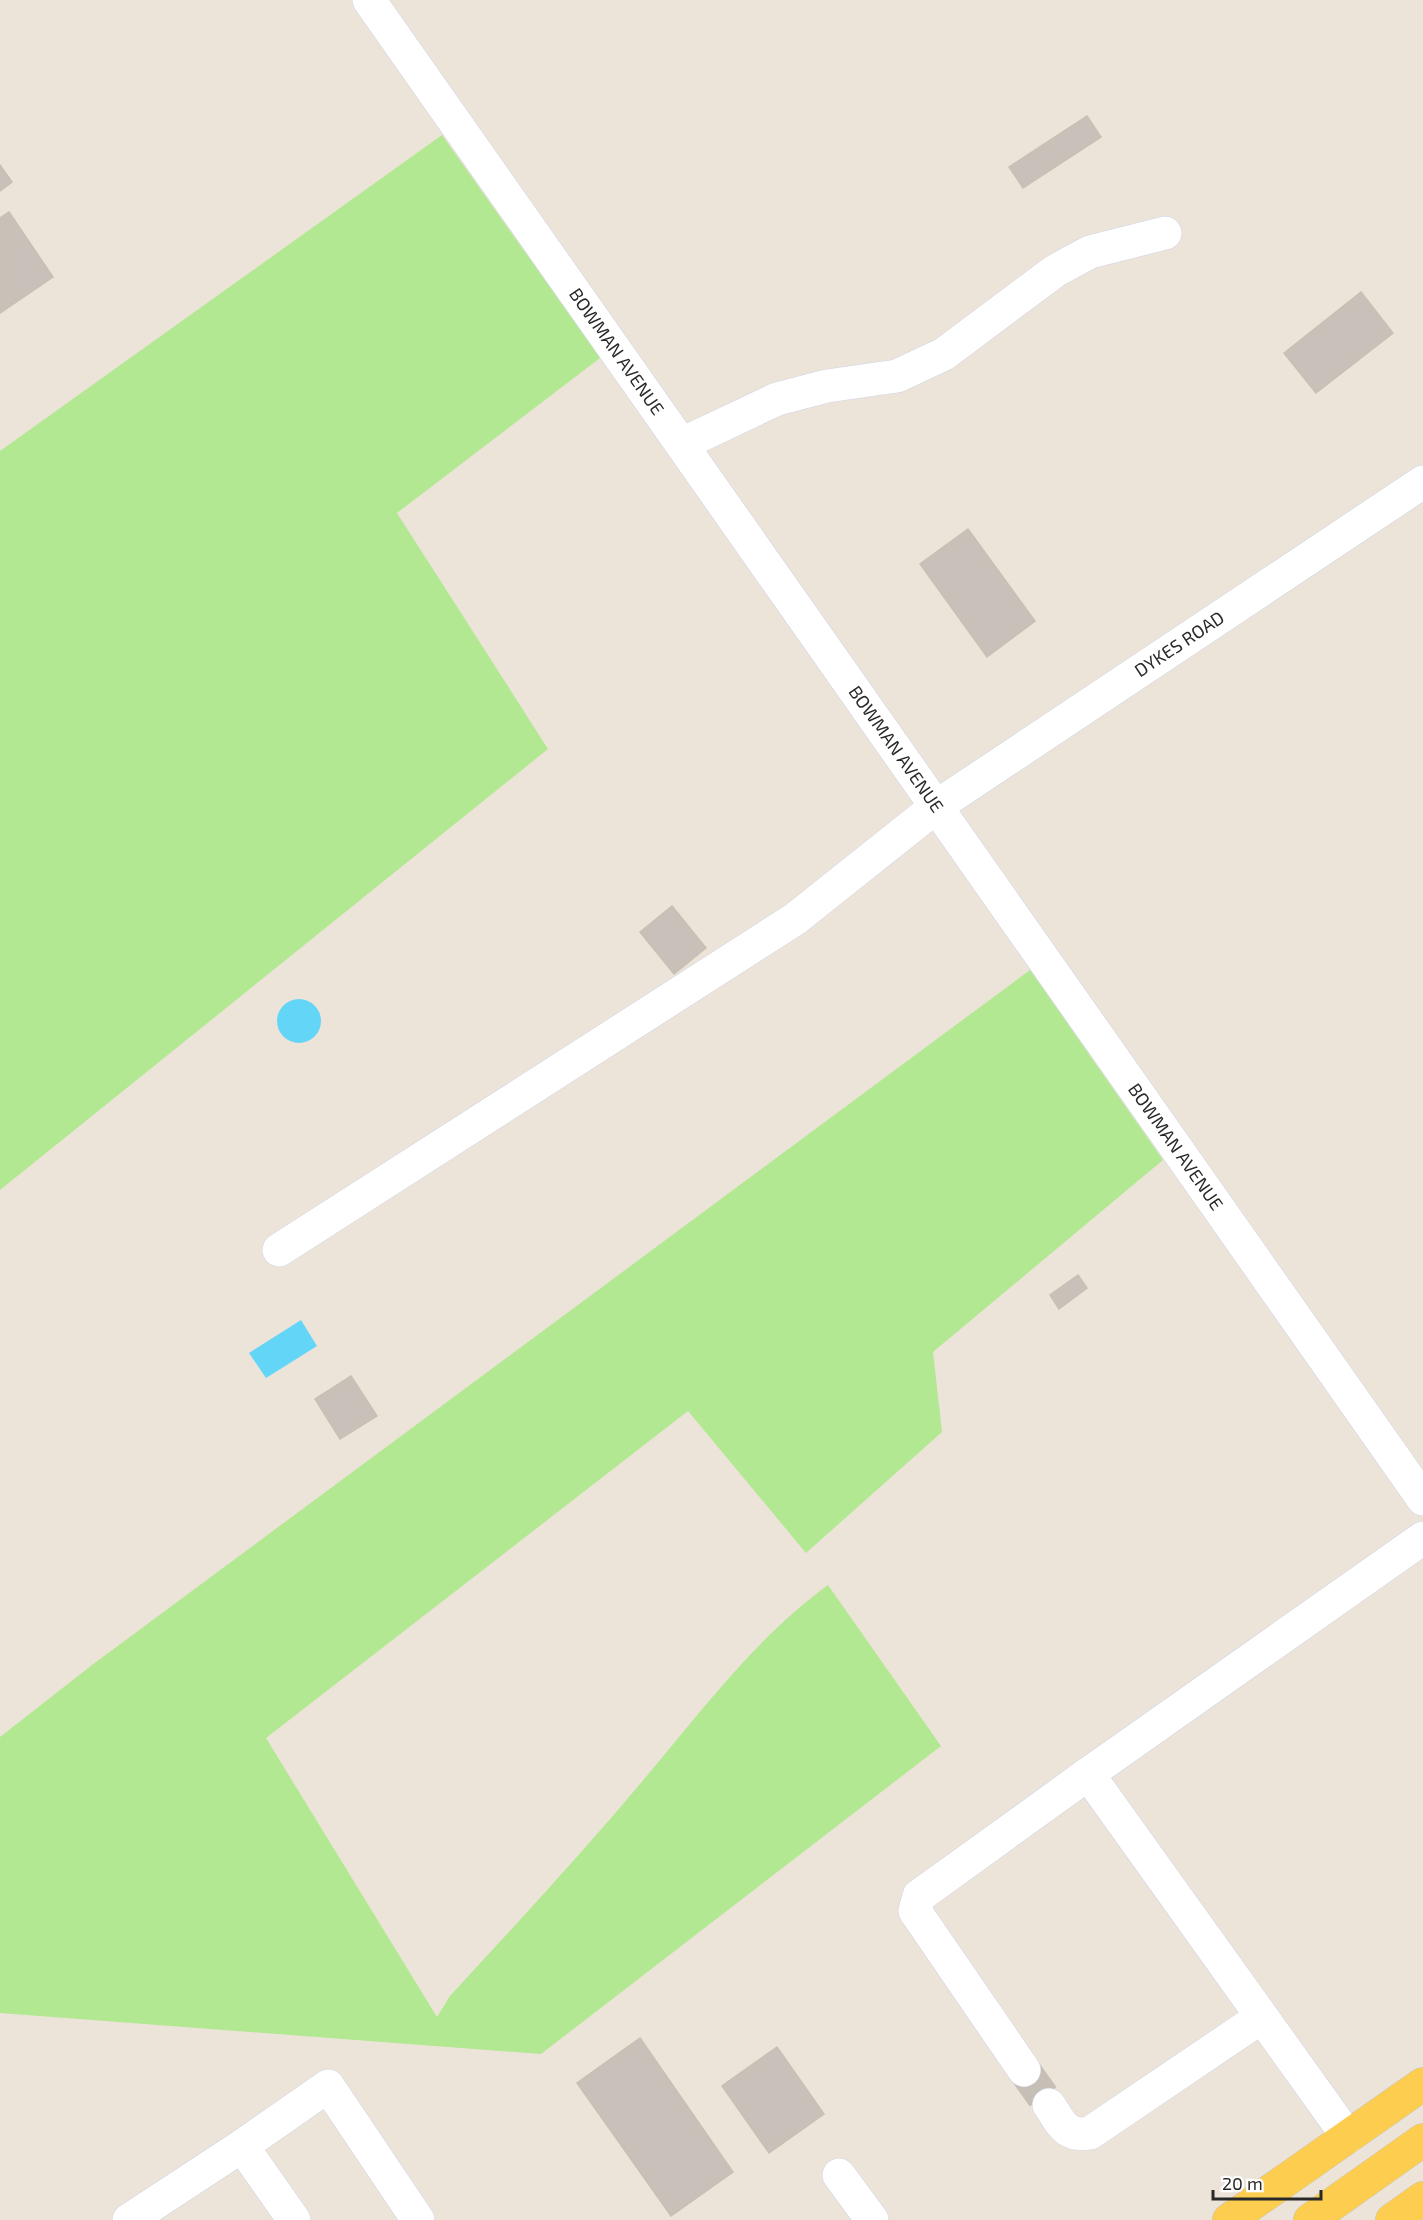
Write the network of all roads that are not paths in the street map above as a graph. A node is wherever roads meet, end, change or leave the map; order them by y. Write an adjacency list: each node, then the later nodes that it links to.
1 (369, 0): 3 (street, BOWMAN AVENUE)
2 (1166, 233): 3 (street)
3 (682, 444): 5 (street, BOWMAN AVENUE)
4 (1423, 482): 5 (street, DYKES ROAD)
5 (937, 806): 6 (street, DYKES ROAD); 7 (street, BOWMAN AVENUE)
6 (279, 1250)
7 (1423, 1499)
8 (1423, 1538): 9 (street)
9 (1088, 1774): 10 (street); 11 (street)
10 (1260, 2018): 13 (street); 14 (street)
11 (1024, 2070)
12 (1423, 2084): 14 (main road)
13 (1049, 2105)
14 (1348, 2137): 23 (main road)
15 (1423, 2140): 24 (main road)
16 (242, 2146): 19 (street); 20 (street); 21 (street)
17 (839, 2175): 22 (street)
18 (1423, 2198): 25 (main road)
19 (129, 2220)
20 (294, 2220)
21 (417, 2220)
22 (872, 2220)
23 (1229, 2220)
24 (1310, 2220)
25 (1392, 2220)

